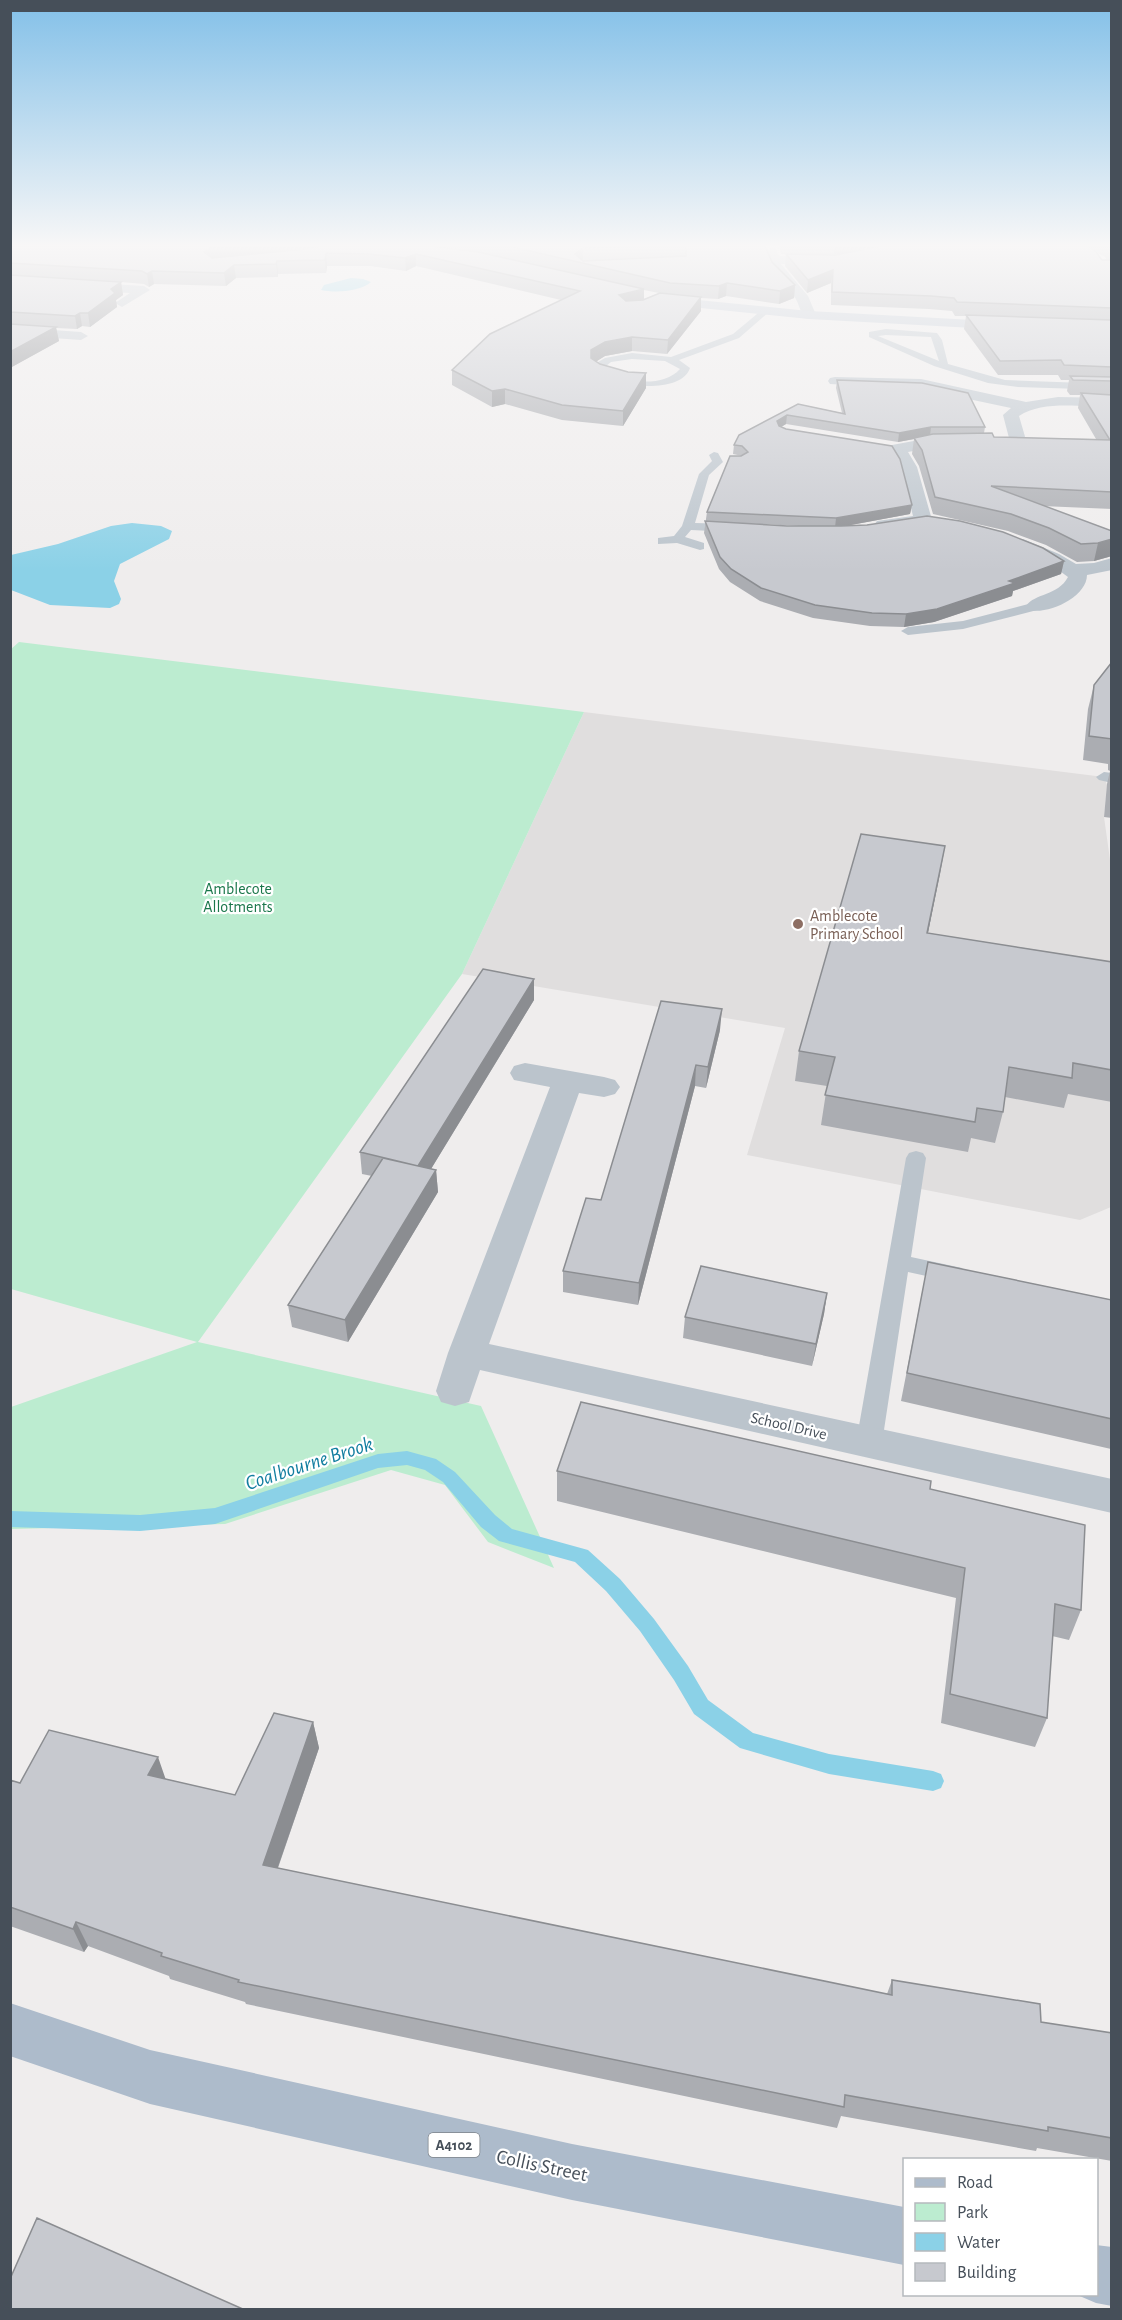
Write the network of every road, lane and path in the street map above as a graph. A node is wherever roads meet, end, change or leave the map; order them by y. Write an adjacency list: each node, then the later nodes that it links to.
1 (687, 354): 4 (lane)
2 (918, 354): 5 (lane)
3 (942, 354): 5 (lane)
4 (671, 360): 4 (lane)
5 (944, 364): 7 (lane)
6 (835, 381): 9 (street)
7 (1112, 387)
8 (1112, 403): 9 (street)
9 (1024, 406): 13 (street)
10 (720, 458): 11 (lane)
11 (688, 526): 12 (lane); 14 (lane)
12 (743, 529)
13 (865, 529)
14 (678, 539): 16 (lane); 17 (lane)
15 (1008, 539): 19 (street)
16 (662, 541)
17 (700, 546)
18 (1112, 564): 19 (street)
19 (1073, 570): 20 (street)
20 (1036, 606): 21 (lane)
21 (908, 632)
22 (525, 1073): 23 (street)
23 (568, 1081): 24 (street); 28 (street)
24 (604, 1087)
25 (916, 1158): 26 (lane)
26 (899, 1262): 27 (lane); 30 (lane)
27 (980, 1279)
28 (467, 1353): 29 (street); 30 (street, School Drive)
29 (455, 1391)
30 (869, 1443): 31 (street, School Drive)
31 (1112, 1496)
32 (10, 2028): 33 (main road, Collis Street / A4102)
33 (903, 2236)

